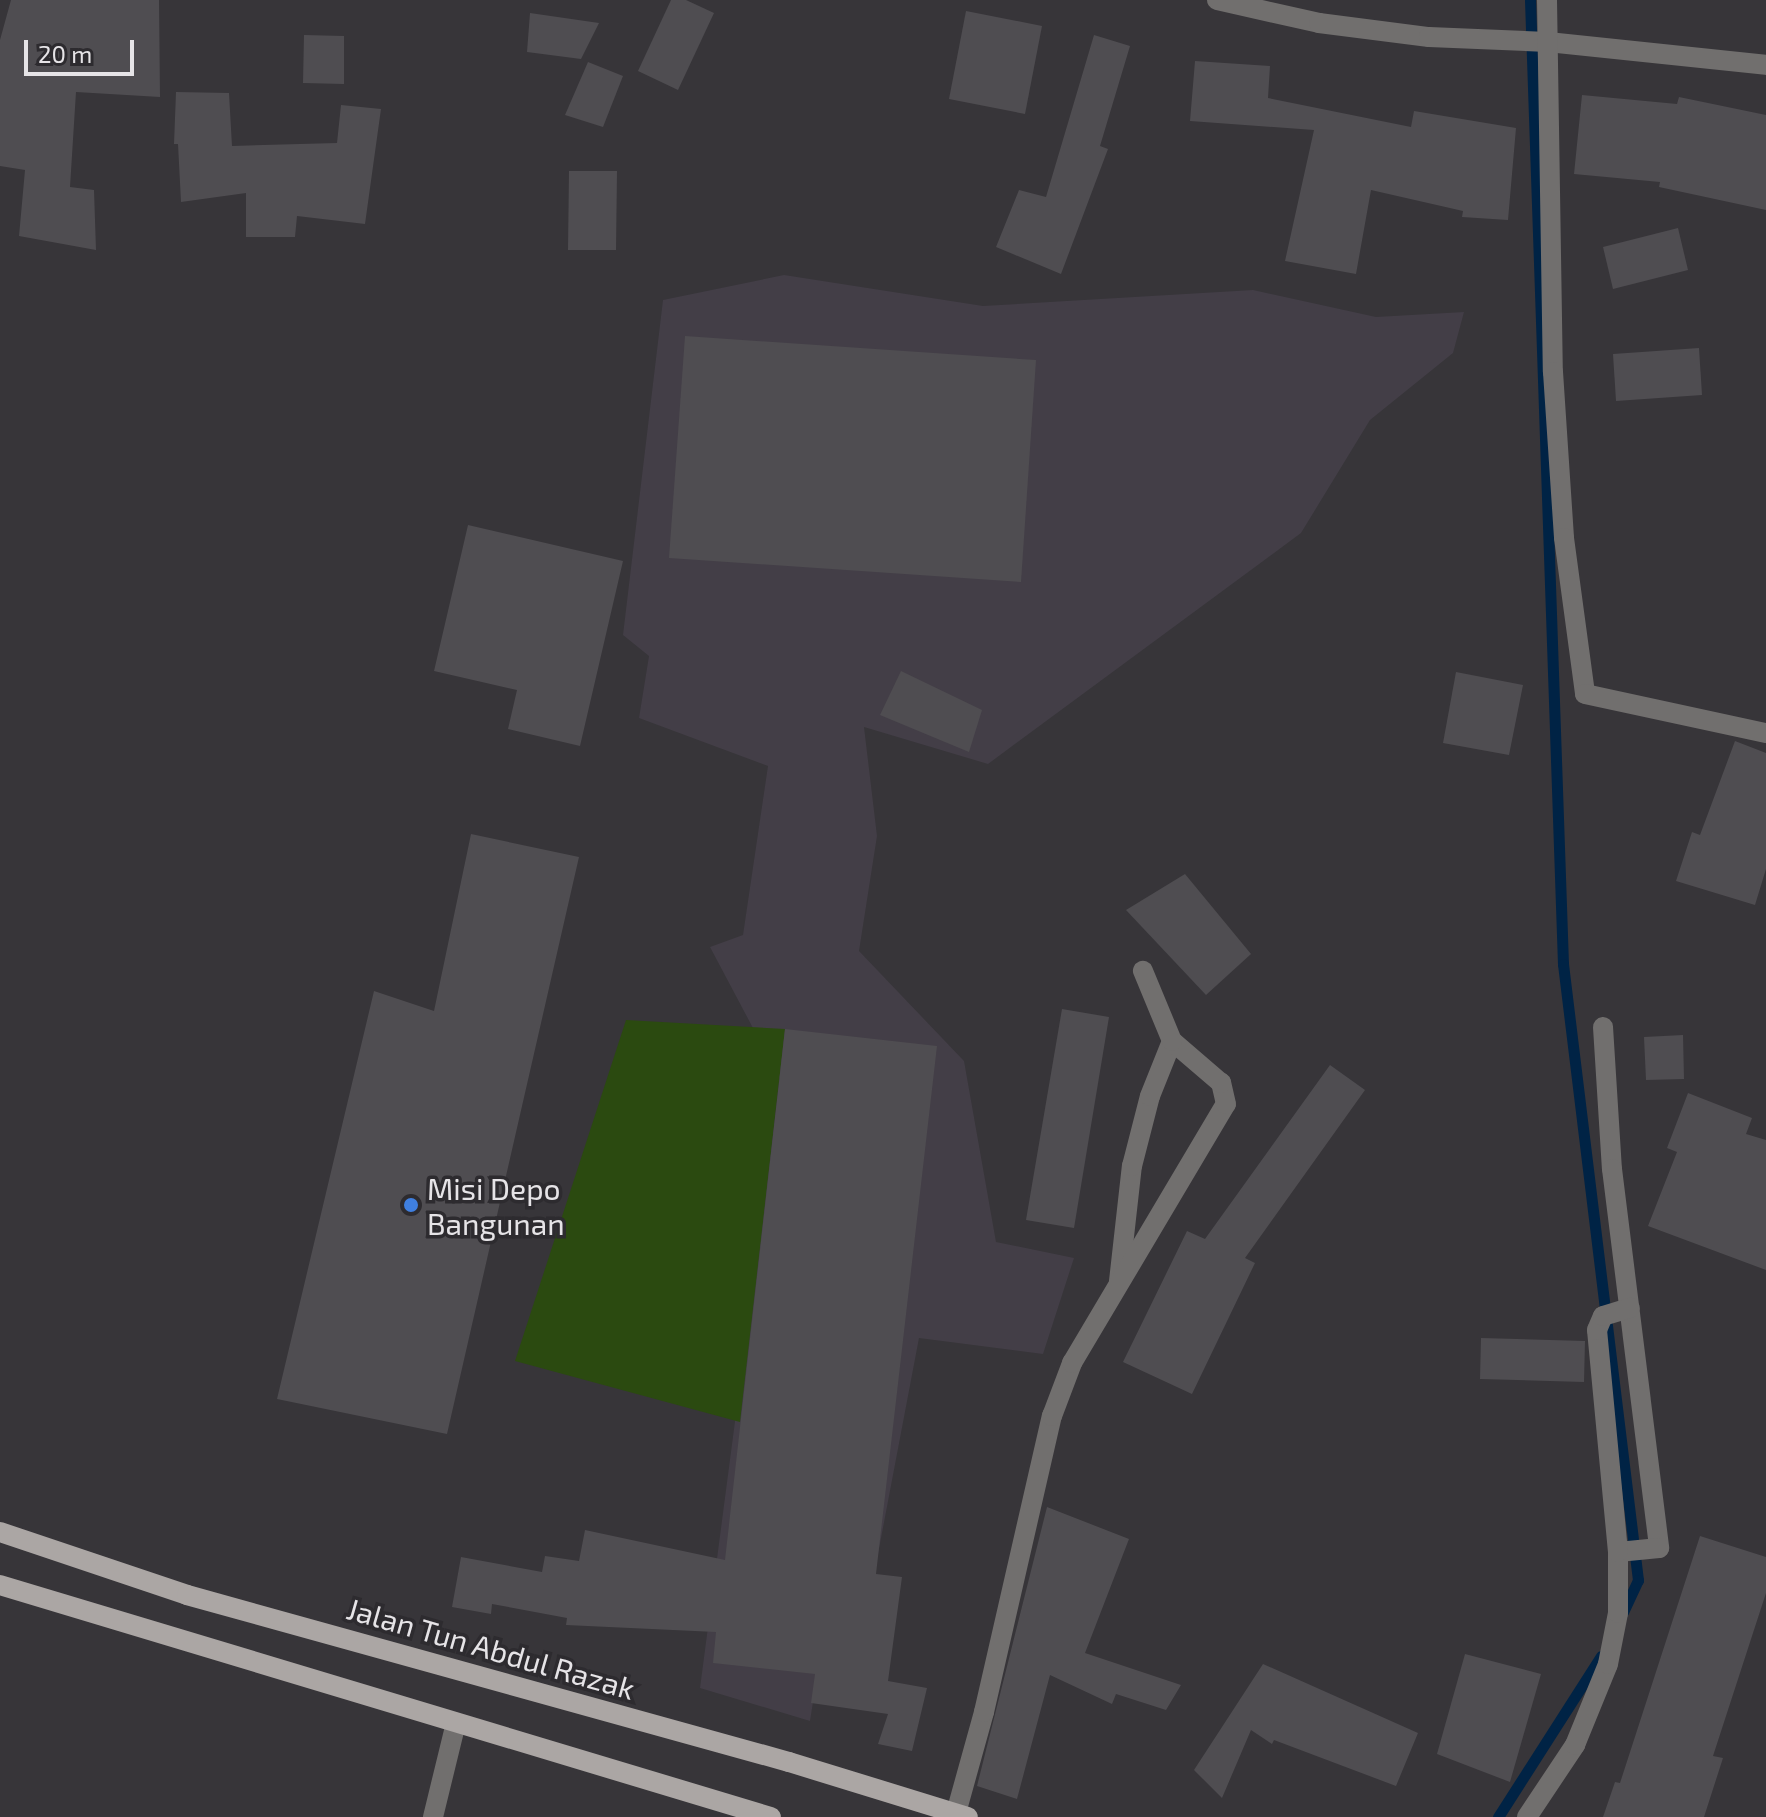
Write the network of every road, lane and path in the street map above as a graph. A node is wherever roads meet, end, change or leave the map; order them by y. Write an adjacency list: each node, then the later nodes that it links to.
1 (1217, 0): 3 (street)
2 (1547, 0): 3 (street)
3 (1546, 42): 4 (street); 5 (street)
4 (1766, 65)
5 (1766, 733)
6 (1143, 971): 8 (street)
7 (1603, 1027): 10 (street)
8 (1172, 1041): 9 (street); 9 (street)
9 (1119, 1285): 17 (street)
10 (1628, 1308): 12 (street); 12 (street)
11 (4, 1533): 13 (main road); 16 (main road, Jalan Tun Abdul Razak)
12 (1620, 1552): 20 (street)
13 (0, 1554)
14 (0, 1585): 15 (main road)
15 (456, 1723): 18 (street); 19 (main road)
16 (912, 1809): 17 (main road, Jalan Tun Abdul Razak)
17 (962, 1815)
18 (433, 1817)
19 (771, 1817)
20 (1527, 1817)

